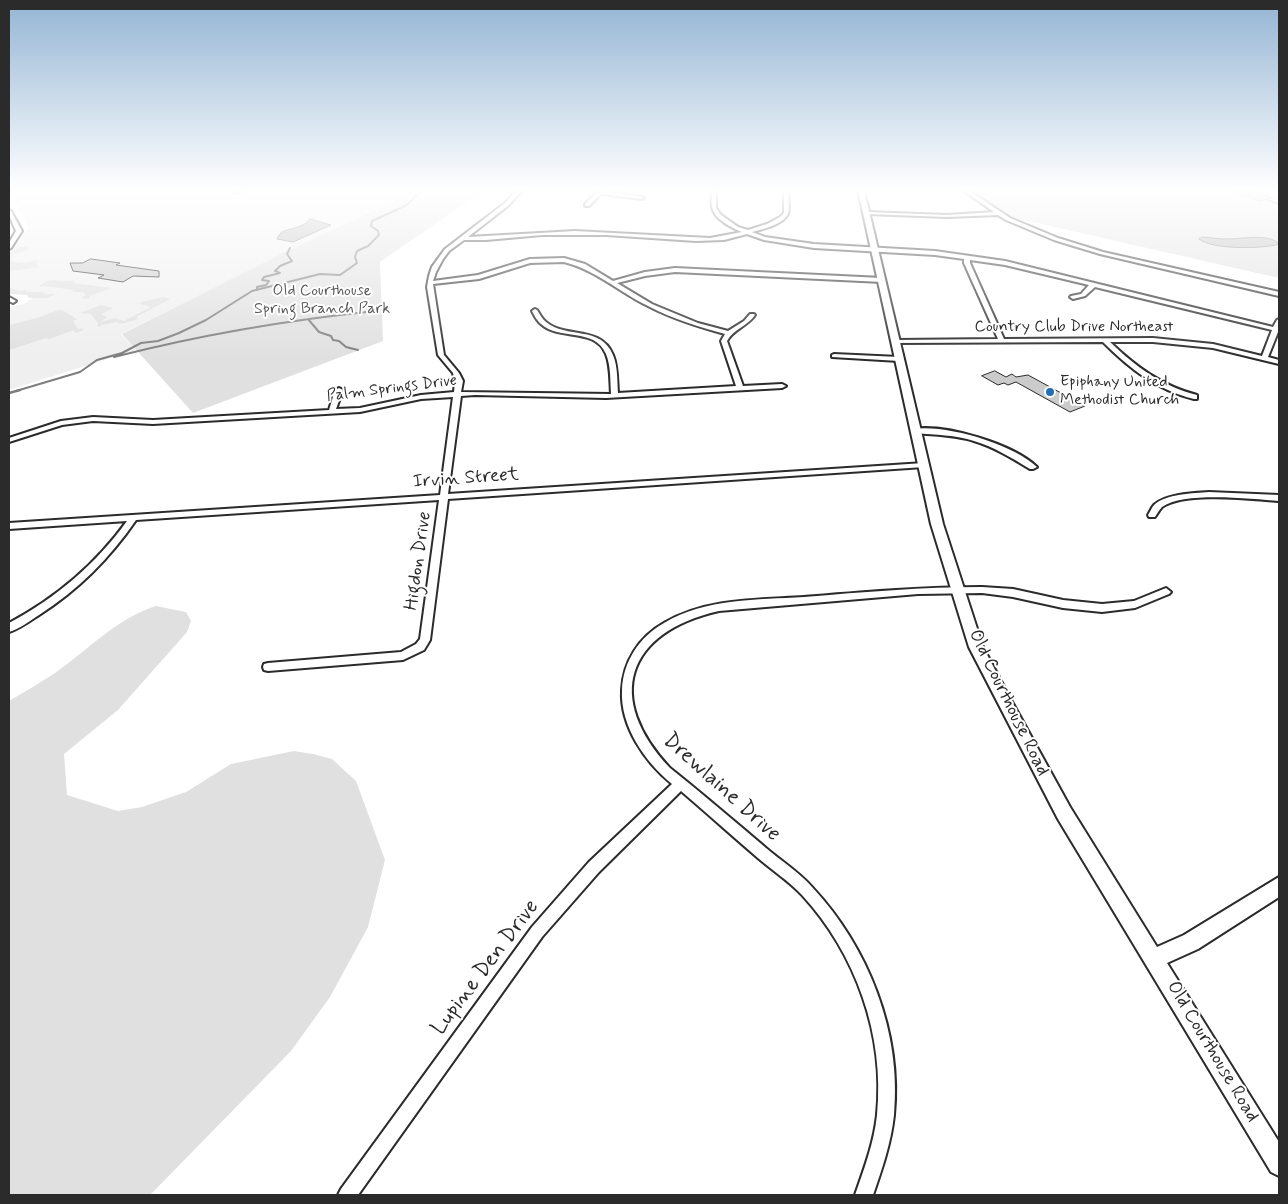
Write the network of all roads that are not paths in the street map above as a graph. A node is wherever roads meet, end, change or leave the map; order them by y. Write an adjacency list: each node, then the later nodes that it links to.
1 (454, 246): 7 (street)
2 (824, 246): 4 (street)
3 (1080, 246): 10 (street)
4 (875, 249): 5 (street); 6 (street, Old Courthouse Road)
5 (967, 257): 9 (street); 18 (street)
6 (882, 280): 8 (street); 19 (street, Old Courthouse Road)
7 (430, 283): 8 (street); 27 (street, Higdon Drive)
8 (612, 283): 16 (street)
9 (1094, 284): 11 (street); 15 (street)
10 (1279, 294)
11 (1073, 297)
12 (535, 311): 28 (street)
13 (752, 315): 16 (street)
14 (1279, 321): 15 (street)
15 (1277, 330): 21 (street)
16 (728, 333): 25 (street)
17 (1104, 340): 18 (street, Country Club Drive Northeast); 21 (street, Country Club Drive Northeast); 29 (street)
18 (1002, 341): 19 (street, Country Club Drive Northeast)
19 (896, 342): 22 (street, Old Courthouse Road)
20 (834, 356): 22 (street)
21 (1264, 358): 23 (street, Country Club Drive Northeast)
22 (899, 359): 31 (street, Old Courthouse Road)
23 (1279, 362)
24 (782, 386): 25 (street, Palm Springs Drive)
25 (740, 388): 28 (street, Palm Springs Drive)
26 (338, 390): 30 (street)
27 (458, 394): 28 (street, Palm Springs Drive); 30 (street, Palm Springs Drive); 35 (street, Higdon Drive)
28 (615, 395)
29 (1194, 397)
30 (332, 411): 32 (street, Palm Springs Drive)
31 (916, 431): 33 (street, Old Courthouse Road); 34 (street)
32 (9, 440)
33 (924, 465): 35 (street, Irvin Street); 40 (street, Old Courthouse Road)
34 (1033, 467)
35 (445, 496): 38 (street, Irvin Street); 43 (street, Higdon Drive)
36 (1279, 498): 37 (street)
37 (1152, 515)
38 (134, 517): 39 (street, Irvin Street); 42 (street)
39 (9, 526)
40 (958, 591): 41 (street, Drewlaine Drive); 44 (street, Drewlaine Drive); 46 (street, Old Courthouse Road)
41 (1166, 592)
42 (9, 628)
43 (268, 668)
44 (680, 784): 48 (street, Lupine Den Drive); 49 (street, Drewlaine Drive)
45 (1279, 886): 46 (street)
46 (1155, 958): 47 (street, Old Courthouse Road)
47 (1279, 1164)
48 (347, 1195)
49 (864, 1195)

